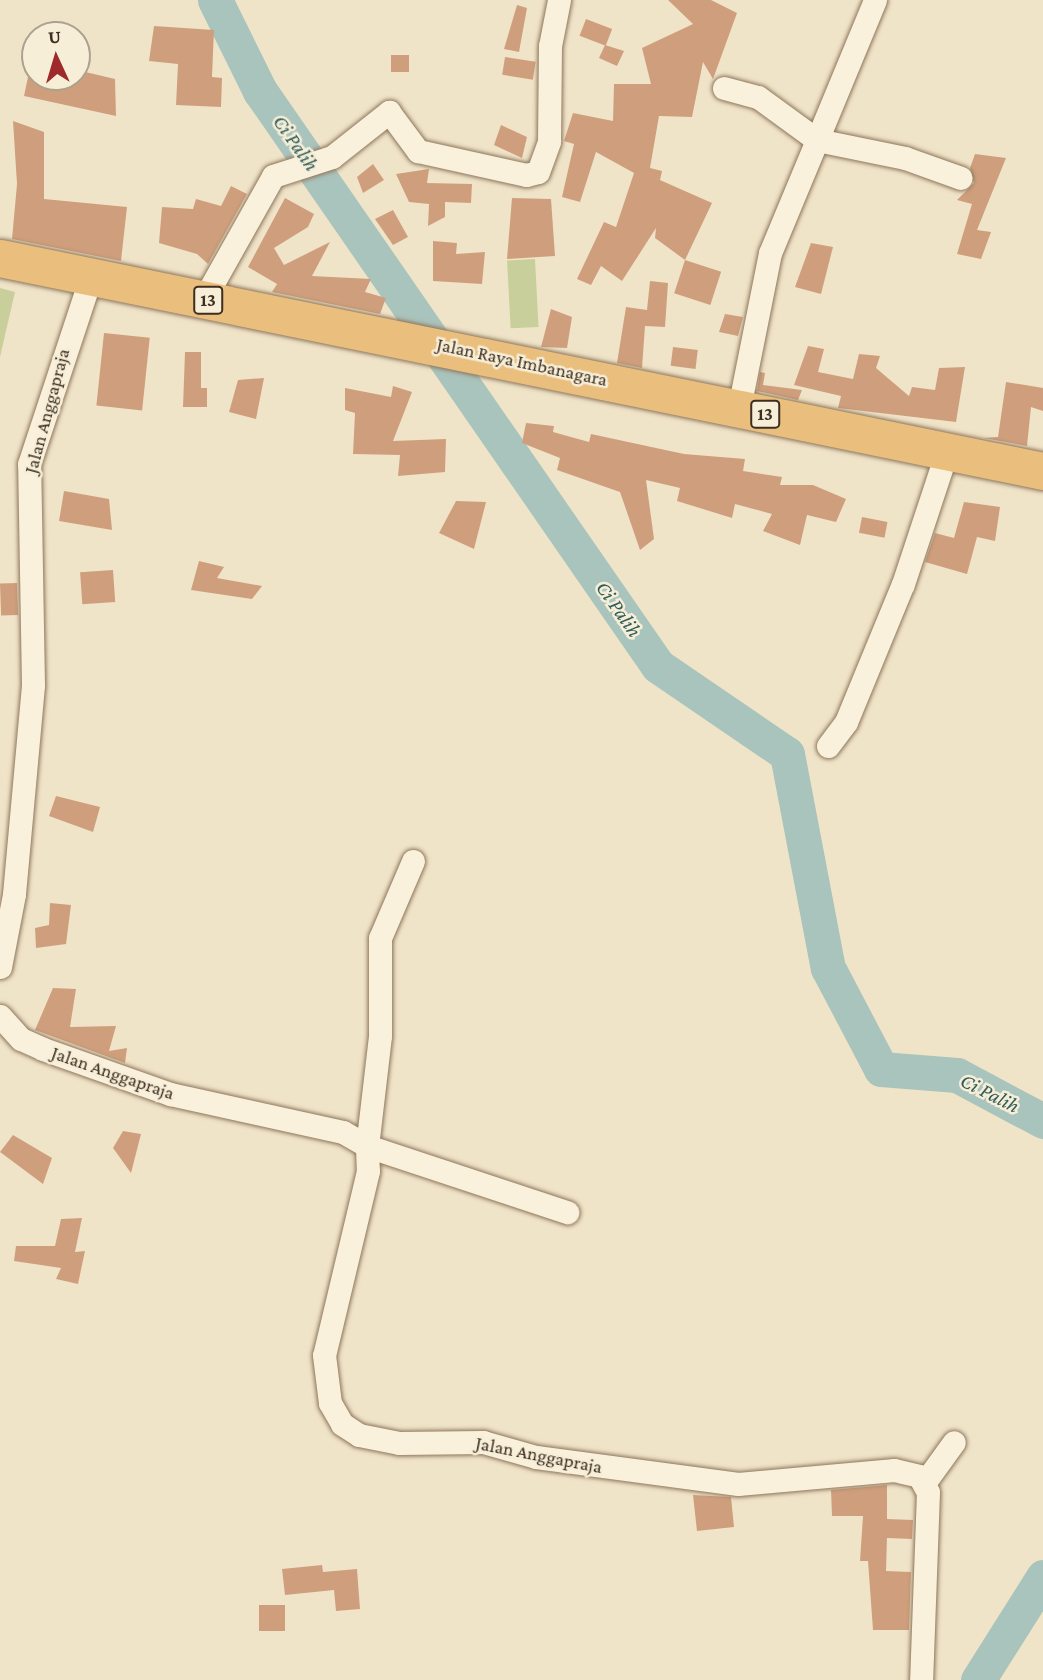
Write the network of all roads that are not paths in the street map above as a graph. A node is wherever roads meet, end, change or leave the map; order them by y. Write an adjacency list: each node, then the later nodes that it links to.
1 (559, 0): 8 (street)
2 (875, 0): 4 (street)
3 (724, 88): 4 (street)
4 (817, 140): 5 (street); 9 (street)
5 (961, 178)
6 (0, 258): 7 (highway, Jalan Raya Imbanagara / 13)
7 (91, 277): 8 (highway, Jalan Raya Imbanagara / 13); 14 (street, Jalan Anggapraja)
8 (204, 299): 9 (highway, Jalan Raya Imbanagara / 13)
9 (739, 408): 10 (highway, Jalan Raya Imbanagara / 13)
10 (947, 452): 11 (highway, Jalan Raya Imbanagara / 13); 12 (street)
11 (1043, 471)
12 (828, 746)
13 (413, 861): 16 (street)
14 (0, 967)
15 (0, 1016): 16 (street, Jalan Anggapraja)
16 (367, 1146): 17 (street); 19 (street, Jalan Anggapraja)
17 (566, 1212)
18 (954, 1442): 19 (street)
19 (925, 1482): 20 (street)
20 (921, 1680)

